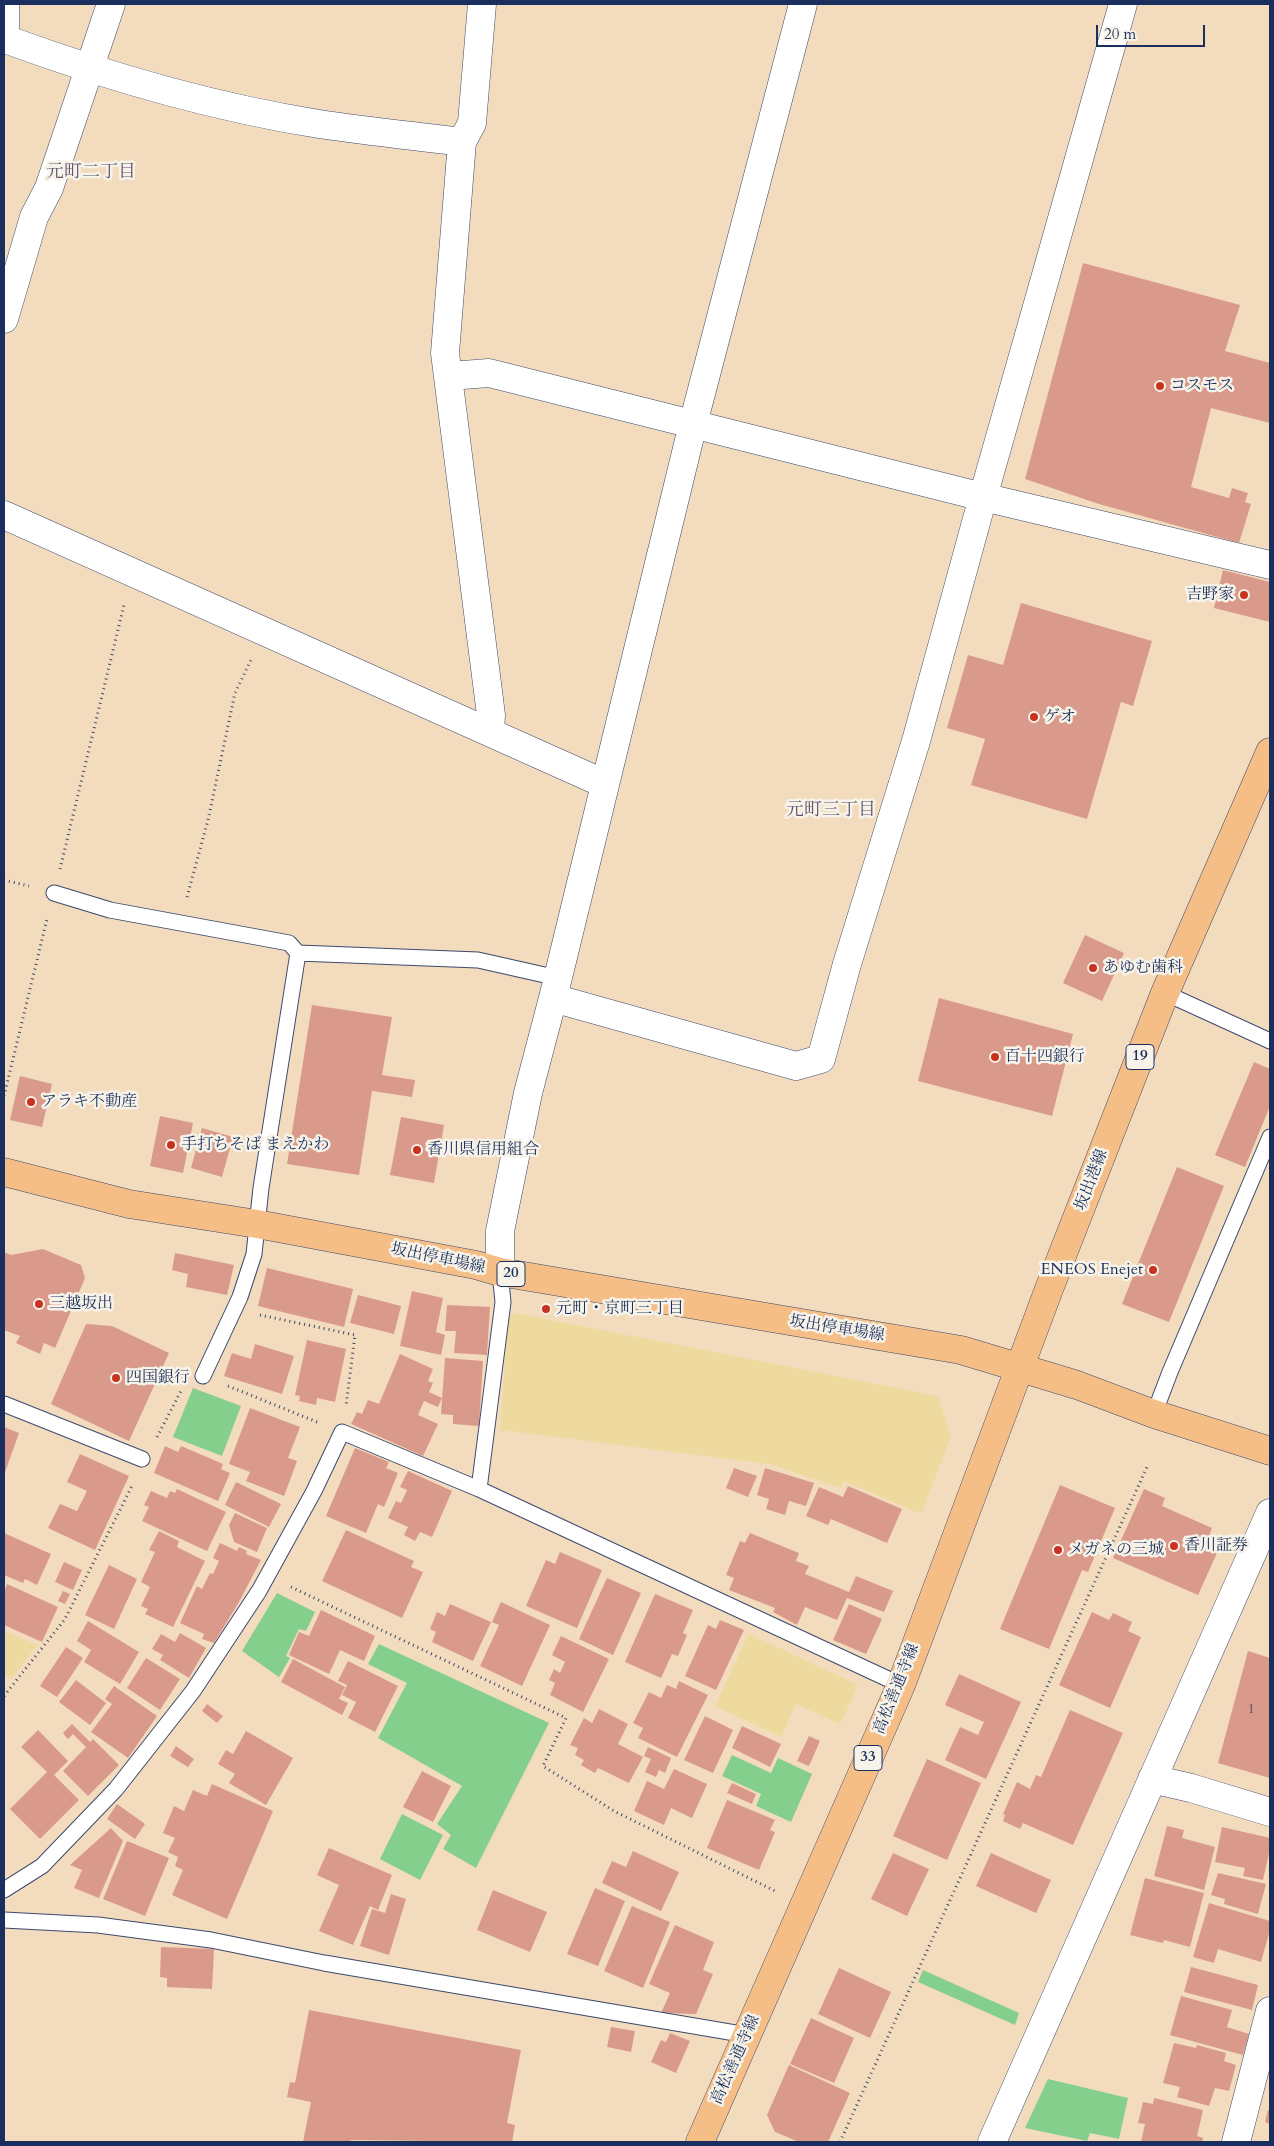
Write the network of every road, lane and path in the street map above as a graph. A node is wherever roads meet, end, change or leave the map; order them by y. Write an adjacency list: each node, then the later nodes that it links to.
1 (5, 4): 6 (street)
2 (111, 4): 6 (street)
3 (482, 4): 7 (street)
4 (803, 4): 10 (street)
5 (1123, 4): 11 (street)
6 (88, 70): 7 (street); 8 (street)
7 (462, 142): 9 (street)
8 (4, 319)
9 (449, 376): 10 (street); 16 (street)
10 (693, 424): 11 (street); 18 (street)
11 (983, 497): 13 (street); 22 (street)
12 (4, 515): 14 (street)
13 (1270, 565)
14 (132, 573): 15 (street); 19 (path)
15 (264, 632): 16 (street); 20 (path)
16 (490, 731): 18 (street)
17 (1270, 752): 23 (main road, 坂出港線 / 19)
18 (605, 784): 22 (street)
19 (54, 893): 20 (lane); 25 (path)
20 (180, 921): 21 (lane)
21 (298, 953): 22 (lane); 28 (lane)
22 (556, 988): 29 (street)
23 (1165, 993): 24 (lane); 31 (main road, 坂出港線 / 19)
24 (1270, 1041)
25 (4, 1096)
26 (1270, 1137): 34 (lane)
27 (4, 1172): 28 (main road, 坂出停車場線 / 20)
28 (257, 1224): 29 (main road, 坂出停車場線 / 20); 30 (lane)
29 (500, 1272): 31 (main road, 坂出停車場線 / 20); 39 (lane)
30 (235, 1308): 32 (lane); 35 (path)
31 (1021, 1367): 34 (main road); 42 (main road, 高松善通寺線 / 33)
32 (204, 1376): 35 (path); 37 (path)
33 (4, 1404): 37 (lane)
34 (1154, 1414): 36 (main road)
35 (342, 1432): 39 (lane); 41 (lane)
36 (1270, 1451)
37 (142, 1458): 43 (path)
38 (1147, 1466): 52 (path)
39 (479, 1489): 42 (lane)
40 (1270, 1513): 44 (street)
41 (268, 1576): 46 (lane); 47 (path)
42 (901, 1685): 47 (main road, 高松善通寺線 / 33)
43 (4, 1696)
44 (1152, 1779): 45 (street); 53 (street)
45 (1270, 1812)
46 (4, 1890)
47 (804, 1905): 50 (main road, 高松善通寺線 / 33)
48 (4, 1920): 50 (lane)
49 (1270, 2011): 54 (street)
50 (747, 2035): 51 (main road, 高松善通寺線 / 33)
51 (700, 2142)
52 (840, 2142)
53 (992, 2142)
54 (1236, 2142)

